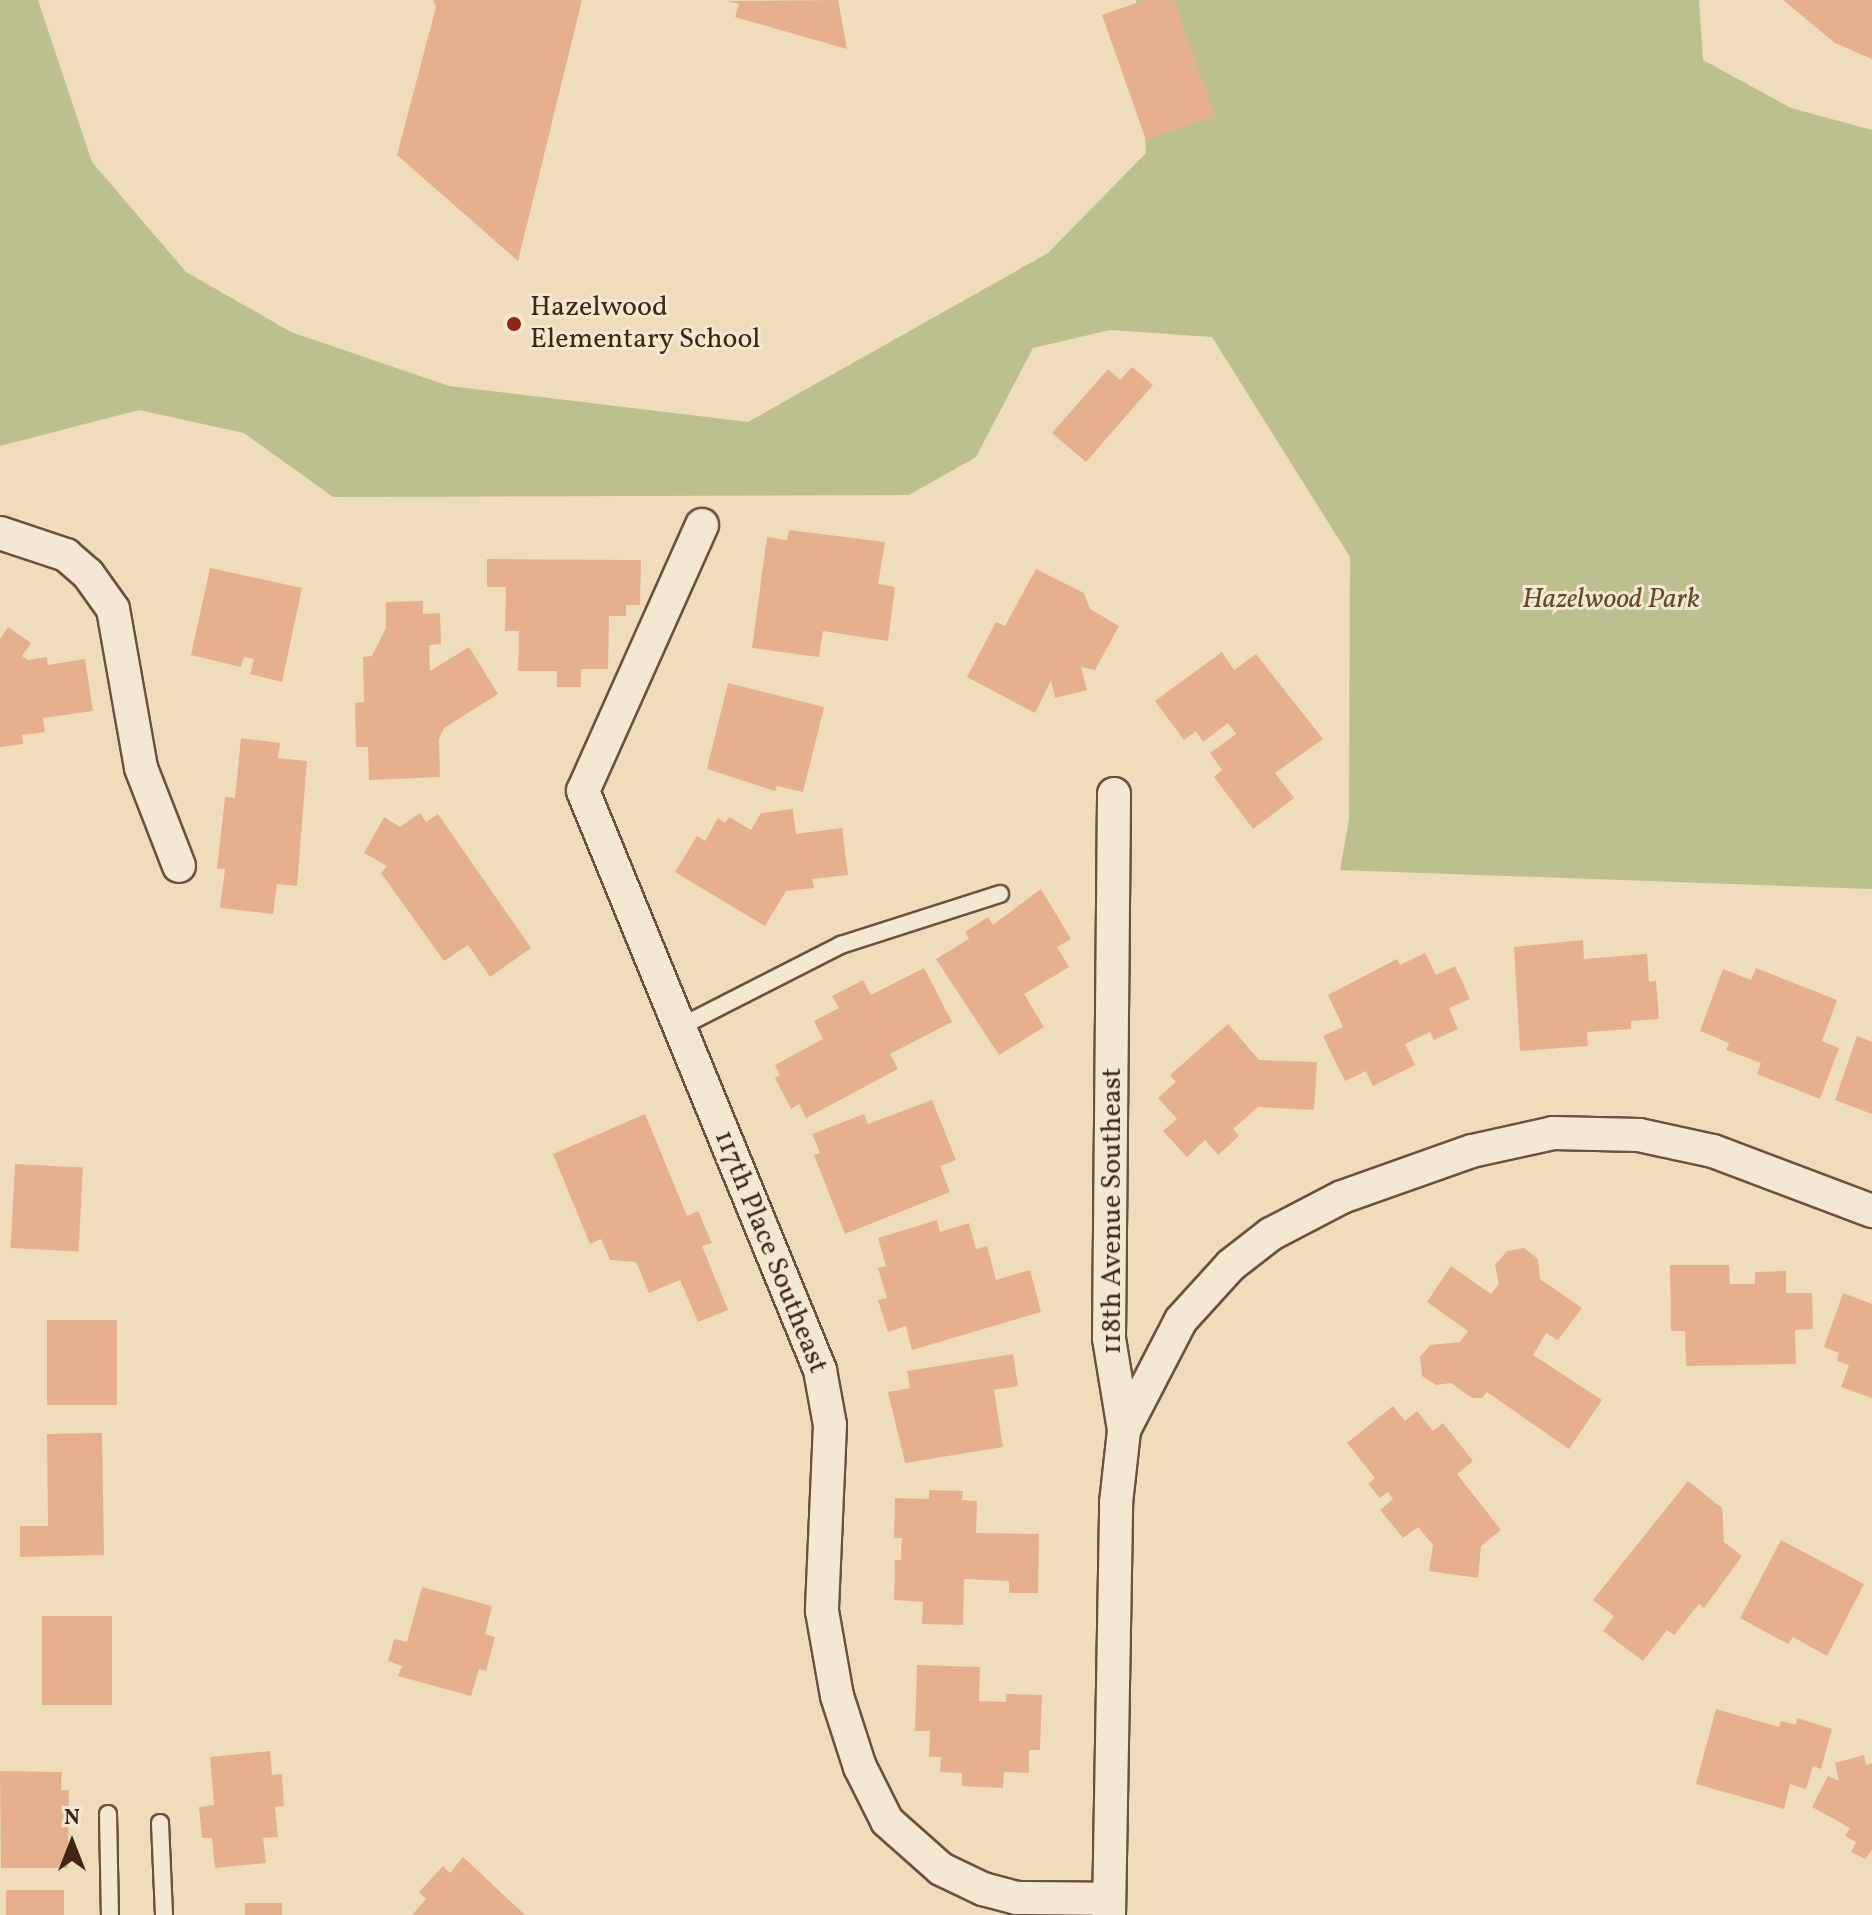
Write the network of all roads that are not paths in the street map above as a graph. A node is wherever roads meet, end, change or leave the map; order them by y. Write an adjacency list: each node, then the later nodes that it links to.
1 (702, 525): 6 (street, 117th Place Southeast)
2 (0, 533): 4 (street)
3 (1114, 794): 8 (street, 118th Avenue Southeast)
4 (179, 866)
5 (1000, 894): 6 (lane)
6 (680, 1027): 11 (street, 117th Place Southeast)
7 (1872, 1211): 8 (street)
8 (1124, 1430): 11 (street, 118th Avenue Southeast)
9 (108, 1814): 12 (lane)
10 (160, 1823): 13 (lane)
11 (1108, 1907)
12 (110, 1915)
13 (164, 1915)

